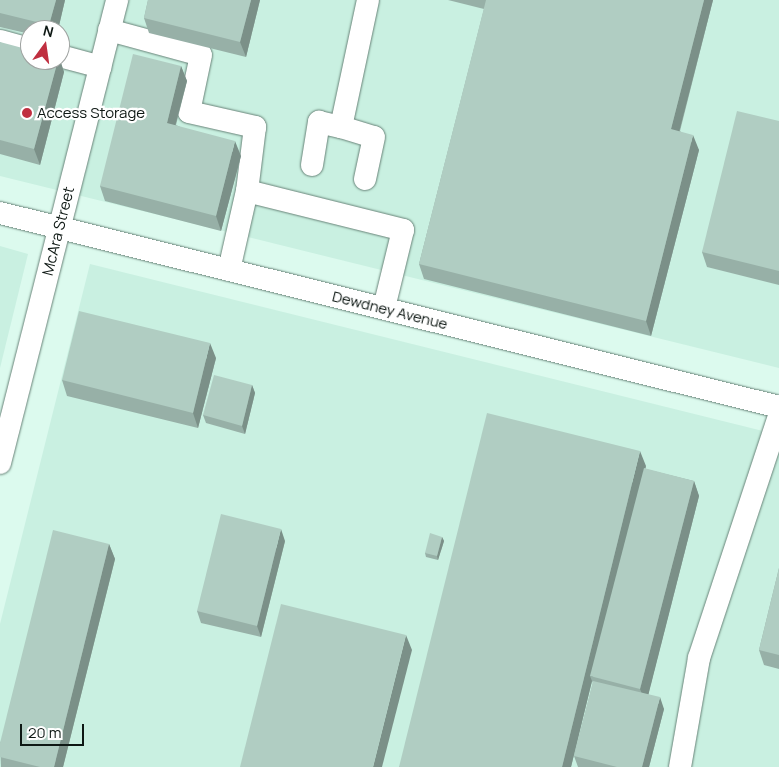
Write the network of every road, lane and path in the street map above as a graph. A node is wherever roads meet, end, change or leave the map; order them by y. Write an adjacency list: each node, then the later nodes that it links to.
1 (117, 0): 3 (street, McAra Street)
2 (368, 0): 8 (street)
3 (109, 30): 7 (street, McAra Street); 11 (street)
4 (0, 41): 5 (street)
5 (20, 46)
6 (70, 59): 7 (street)
7 (101, 67): 13 (street, McAra Street)
8 (341, 127): 9 (street); 10 (street)
9 (312, 165)
10 (365, 179)
11 (248, 191): 14 (street); 15 (street)
12 (0, 213): 13 (street, Dewdney Avenue)
13 (58, 228): 14 (street, Dewdney Avenue); 16 (street, McAra Street)
14 (229, 270): 15 (street, Dewdney Avenue)
15 (384, 308): 17 (street, Dewdney Avenue)
16 (10, 381): 19 (street, McAra Street)
17 (779, 407)
18 (777, 430): 20 (street)
19 (0, 463)
20 (680, 767)

